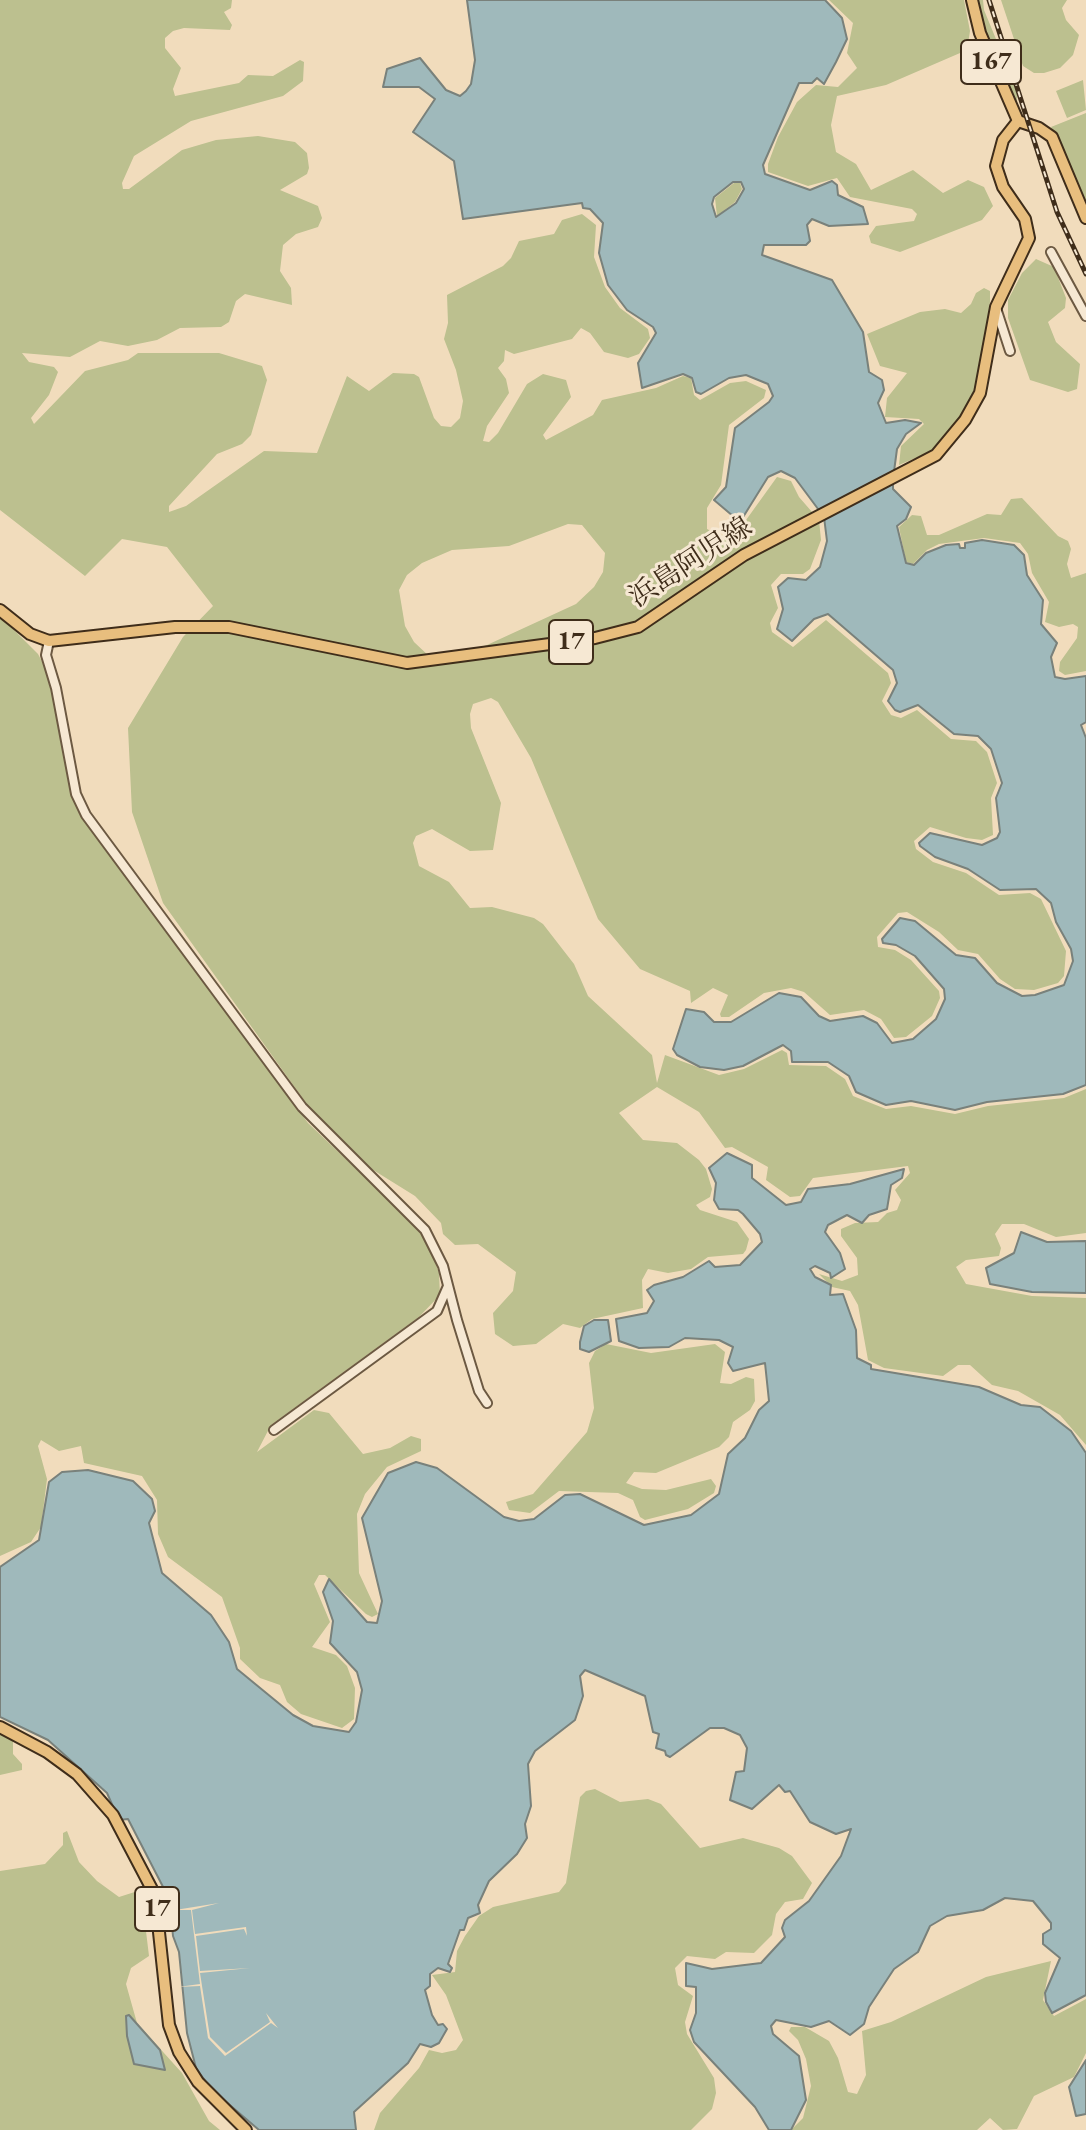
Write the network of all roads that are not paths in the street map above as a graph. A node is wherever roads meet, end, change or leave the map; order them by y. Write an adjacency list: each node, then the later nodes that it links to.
1 (972, 0): 2 (main road, 167)
2 (1018, 121): 3 (main road, 167); 5 (main road, 浜島阿児線 / 17)
3 (1086, 218)
4 (1051, 252): 6 (street)
5 (996, 307): 7 (main road, 浜島阿児線 / 17); 7 (street)
6 (1086, 316)
7 (988, 346): 9 (main road, 浜島阿児線 / 17)
8 (0, 610): 9 (main road)
9 (49, 641): 10 (street)
10 (449, 1285): 11 (street); 12 (street)
11 (437, 1311): 12 (street); 14 (street)
12 (457, 1320): 13 (street)
13 (487, 1403)
14 (274, 1430)
15 (0, 1727): 16 (main road, 17)
16 (246, 2130)

